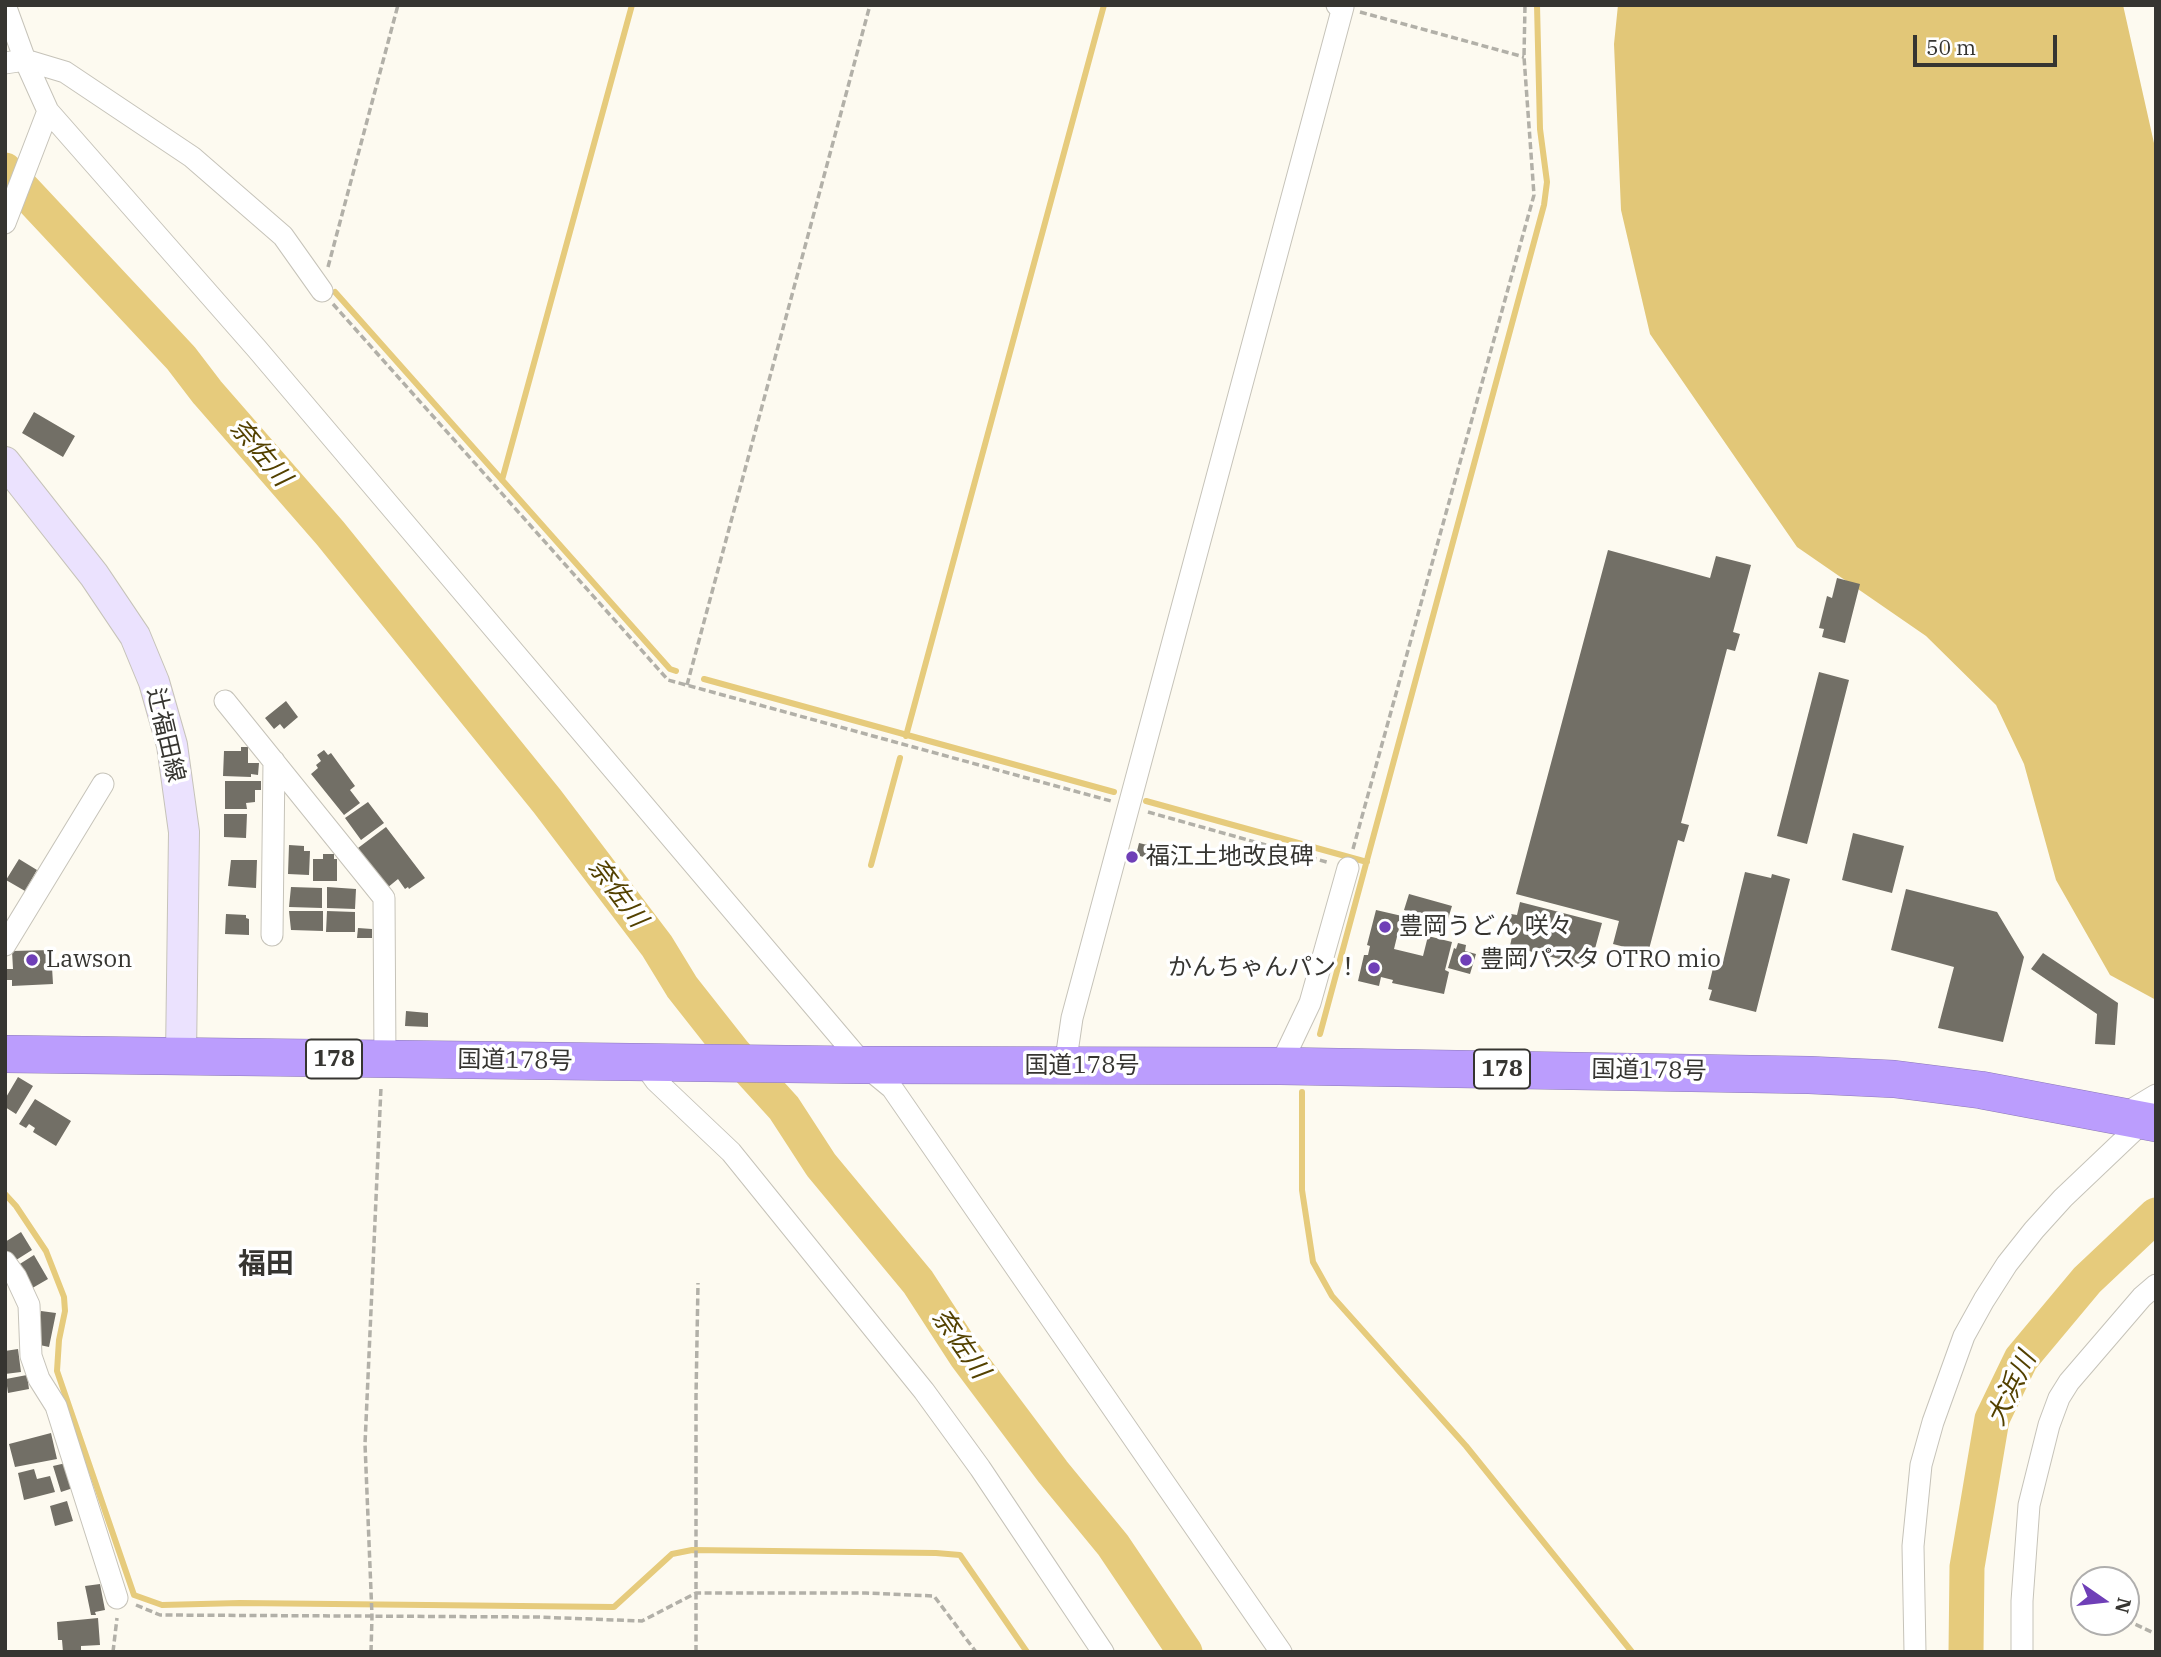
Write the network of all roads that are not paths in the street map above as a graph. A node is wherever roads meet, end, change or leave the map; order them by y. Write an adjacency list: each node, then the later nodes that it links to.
1 (5, 5): 3 (street)
2 (1340, 6): 20 (street)
3 (15, 61): 4 (street); 6 (street)
4 (48, 111): 5 (street); 19 (street)
5 (5, 223)
6 (321, 291)
7 (5, 462): 16 (main road, 辻福田線)
8 (225, 701): 9 (street)
9 (274, 761): 13 (street); 17 (street)
10 (103, 784): 12 (street)
11 (1348, 869): 21 (street)
12 (13, 914): 14 (street)
13 (272, 935)
14 (5, 945)
15 (5, 1054): 16 (highway, 国道178号 / 178)
16 (181, 1055): 17 (highway, 国道178号 / 178)
17 (384, 1060): 18 (highway, 国道178号 / 178)
18 (653, 1063): 19 (highway, 国道178号 / 178); 26 (street)
19 (854, 1065): 20 (highway, 国道178号 / 178); 27 (street)
20 (1065, 1066): 21 (highway, 国道178号 / 178)
21 (1280, 1066): 22 (highway, 国道178号 / 178)
22 (2144, 1114): 28 (street)
23 (5, 1262): 25 (street)
24 (2156, 1285): 29 (street)
25 (117, 1598)
26 (1103, 1652)
27 (1281, 1652)
28 (1915, 1652)
29 (2022, 1652)

